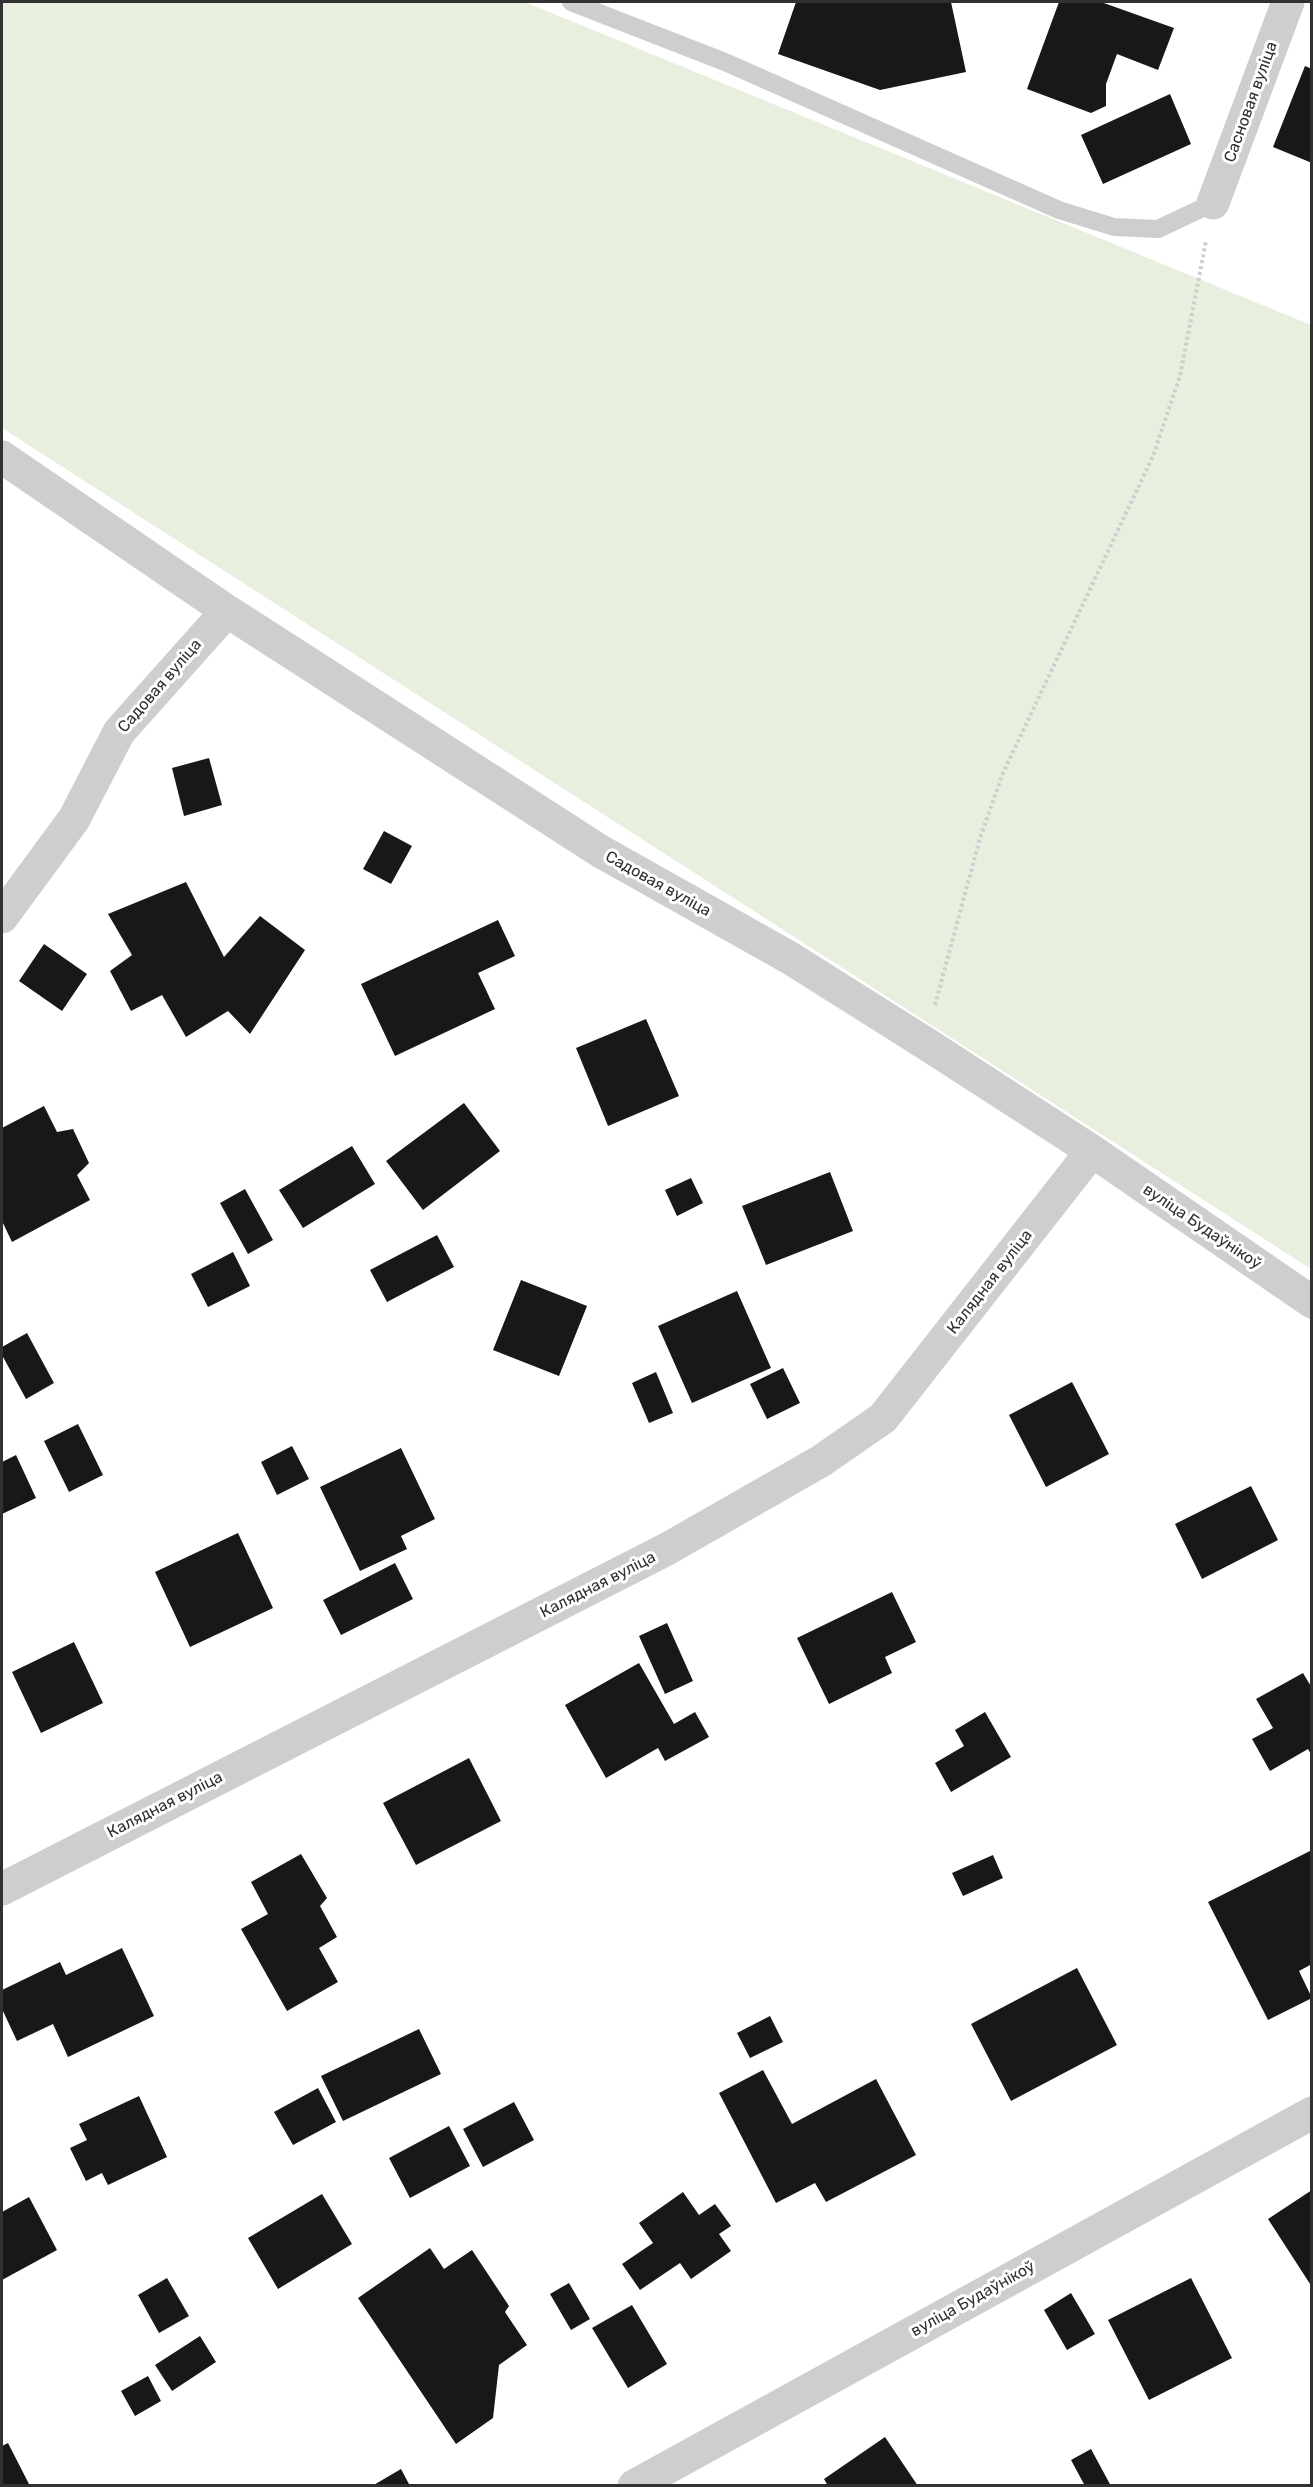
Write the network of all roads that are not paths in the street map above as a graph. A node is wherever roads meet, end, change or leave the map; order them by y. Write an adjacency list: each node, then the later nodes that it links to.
1 (571, 2): 3 (lane)
2 (1288, 2): 3 (street, Сасновая вуліца)
3 (1213, 203)
4 (2, 457): 5 (street, Садовая вуліца)
5 (226, 610): 6 (street, Садовая вуліца); 7 (street, Садовая вуліца)
6 (2, 916)
7 (1092, 1151): 8 (street, вуліца Будаўнікоў); 9 (street, Калядная вуліца)
8 (1311, 1302)
9 (2, 1888)
10 (1311, 2113): 11 (street, вуліца Будаўнікоў)
11 (634, 2486)

